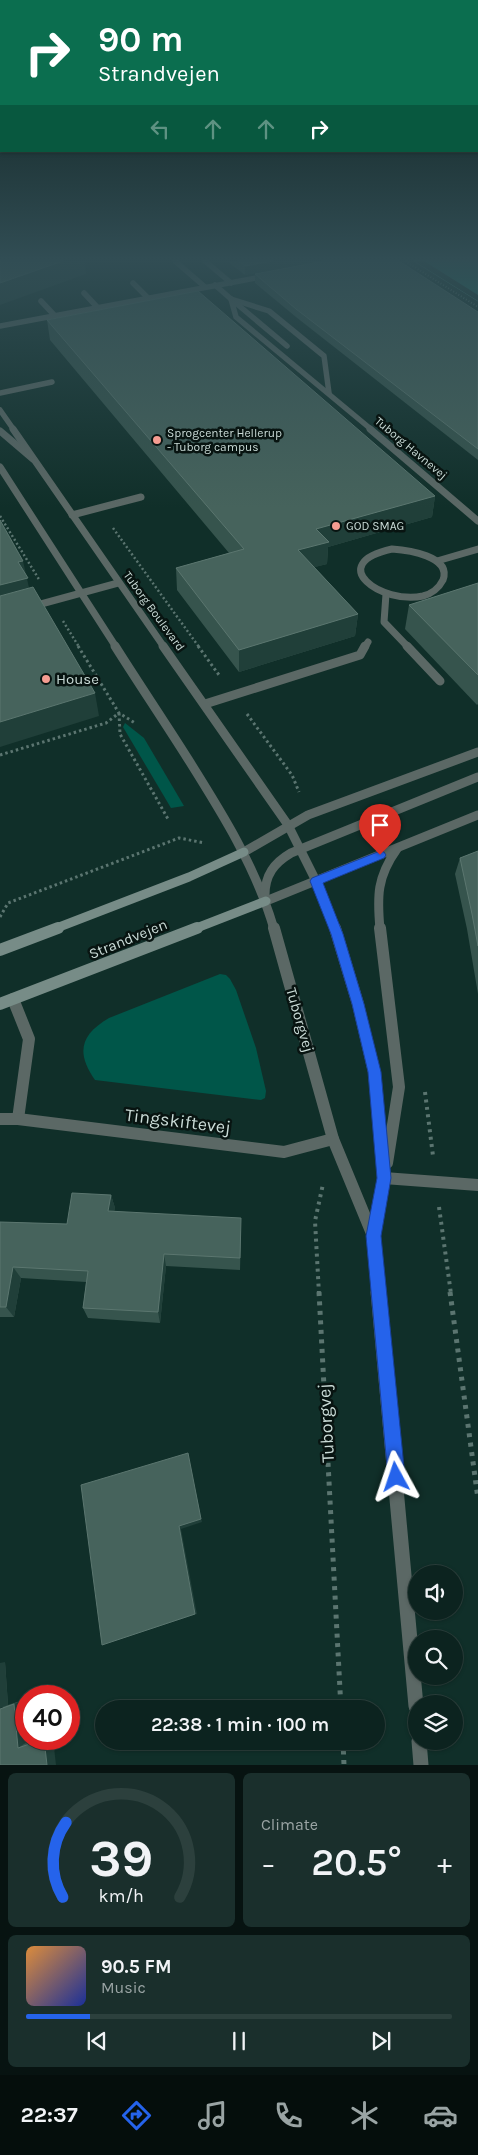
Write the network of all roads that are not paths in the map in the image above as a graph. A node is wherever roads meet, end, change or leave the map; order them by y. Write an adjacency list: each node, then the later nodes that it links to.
1 (267, 343): 7 (street, Tuborg Havnevej)
2 (283, 343): 4 (street)
3 (309, 343): 7 (street, Tuborg Havnevej)
4 (286, 346)
5 (52, 382): 6 (street)
6 (0, 393)
7 (329, 393): 14 (street, Tuborg Havnevej)
8 (0, 410): 10 (street, Tuborg Boulevard)
9 (0, 431): 10 (street)
10 (33, 459): 13 (street, Tuborg Boulevard)
11 (0, 467): 18 (street)
12 (141, 497): 13 (street)
13 (72, 515): 17 (street, Tuborg Boulevard)
14 (478, 521)
15 (478, 549): 16 (street)
16 (437, 561): 19 (street); 19 (street)
17 (118, 583): 18 (street); 23 (street, Tuborg Boulevard)
18 (81, 593): 20 (street); 30 (street)
19 (386, 594): 22 (street)
20 (17, 610)
21 (368, 642): 23 (street)
22 (440, 681)
23 (205, 704): 27 (street, Tuborg Boulevard)
24 (478, 752): 27 (street)
25 (478, 777): 28 (street)
26 (478, 814): 29 (street)
27 (288, 825): 28 (street, Tuborgvej); 30 (street)
28 (300, 848): 31 (street, Tuborgvej); 32 (street)
29 (397, 849): 31 (street); 39 (street)
30 (244, 852): 32 (street); 33 (main road)
31 (316, 881): 32 (street); 39 (street, Tuborgvej)
32 (266, 901): 34 (main road, Strandvejen); 38 (street, Tuborgvej)
33 (0, 950)
34 (13, 999): 35 (main road, Strandvejen); 37 (street)
35 (0, 1004)
36 (0, 1119): 37 (street, Tingskiftevej)
37 (18, 1119): 38 (street, Tingskiftevej)
38 (333, 1139): 41 (street, Tuborgvej)
39 (384, 1178): 40 (street); 41 (street, Tuborgvej)
40 (478, 1185)
41 (373, 1236): 42 (street, Tuborgvej)
42 (415, 1695)
43 (420, 1750): 44 (street)
44 (421, 1765)

